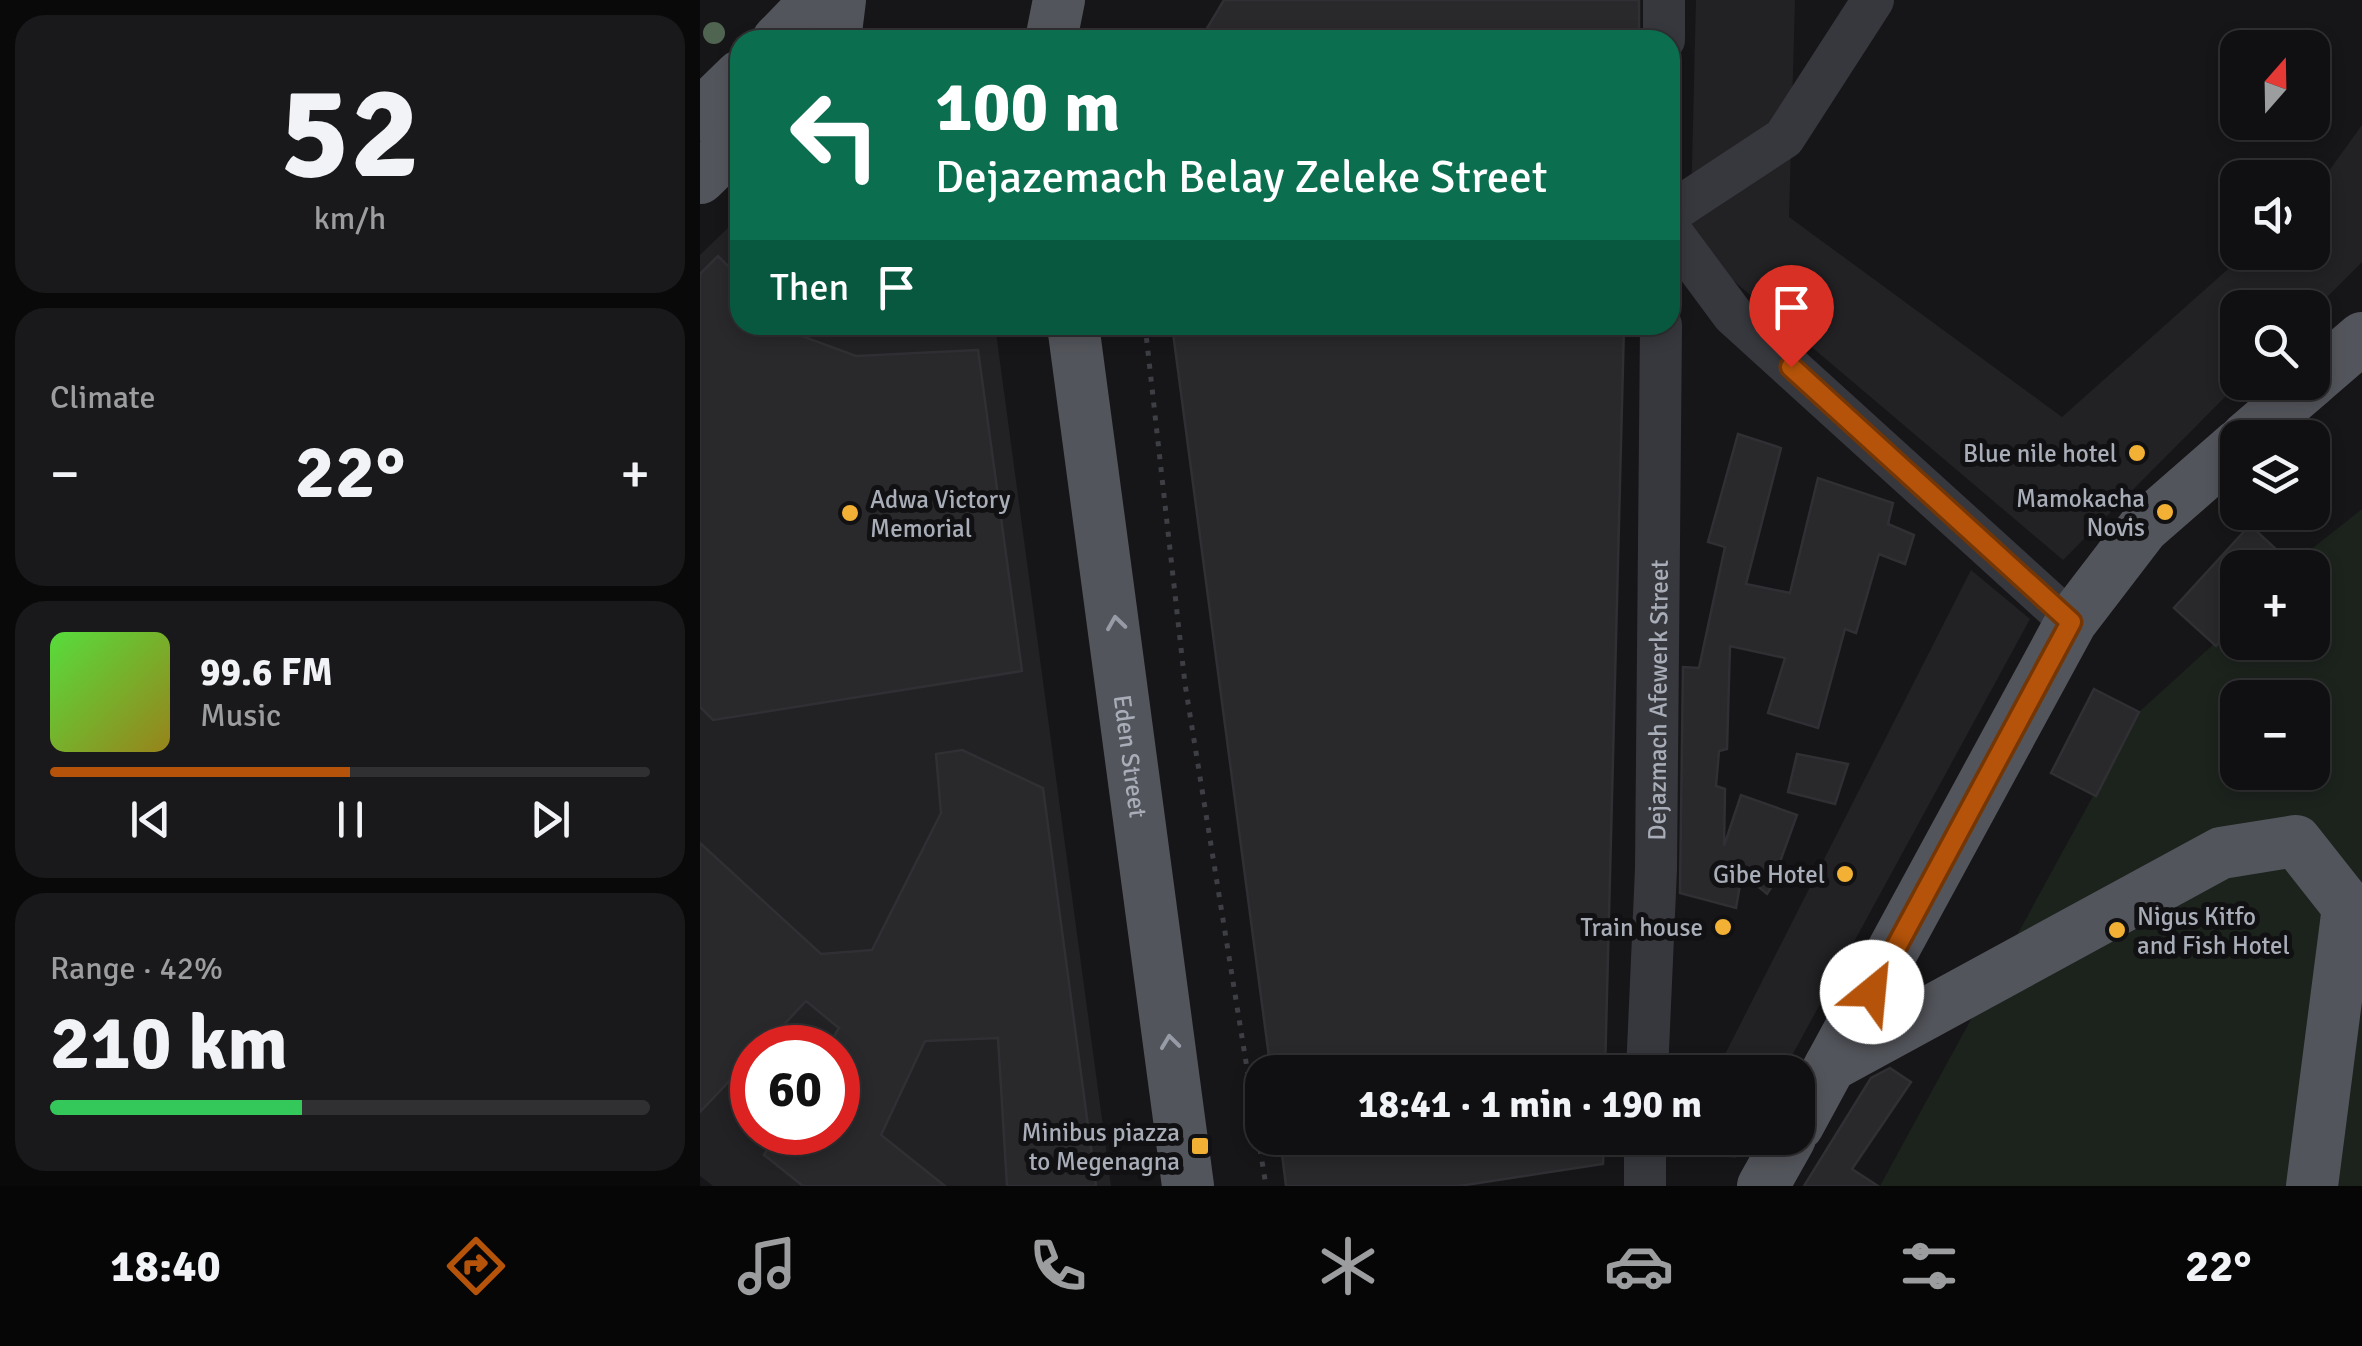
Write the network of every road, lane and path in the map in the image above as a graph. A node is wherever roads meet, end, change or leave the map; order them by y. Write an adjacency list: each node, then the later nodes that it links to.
1 (817, 0): 6 (main road)
2 (840, 0): 7 (main road)
3 (1060, 0): 8 (main road)
4 (1664, 0): 9 (street)
5 (1872, 0): 14 (street)
6 (788, 30)
7 (837, 30)
8 (1053, 30)
9 (1664, 30)
10 (730, 86): 11 (main road)
11 (700, 115)
12 (730, 148): 13 (main road)
13 (700, 178)
14 (1680, 206)
15 (1680, 243): 24 (street)
16 (1075, 335): 30 (main road, Eden Street, one-way to 16)
17 (1145, 335): 31 (path)
18 (1660, 335): 25 (street, Dejazmach Afewerk Street)
19 (2362, 338): 20 (main road)
20 (2330, 366)
21 (2291, 400): 22 (main road)
22 (2267, 420)
23 (2220, 461): 24 (main road)
24 (2071, 622): 26 (main road)
25 (1649, 1055)
26 (1830, 1066): 27 (main road); 34 (main road)
27 (1815, 1094)
28 (1645, 1155): 32 (street)
29 (1780, 1155): 33 (main road)
30 (1188, 1186)
31 (1266, 1186)
32 (1645, 1186)
33 (1763, 1186)
34 (2312, 1186)

